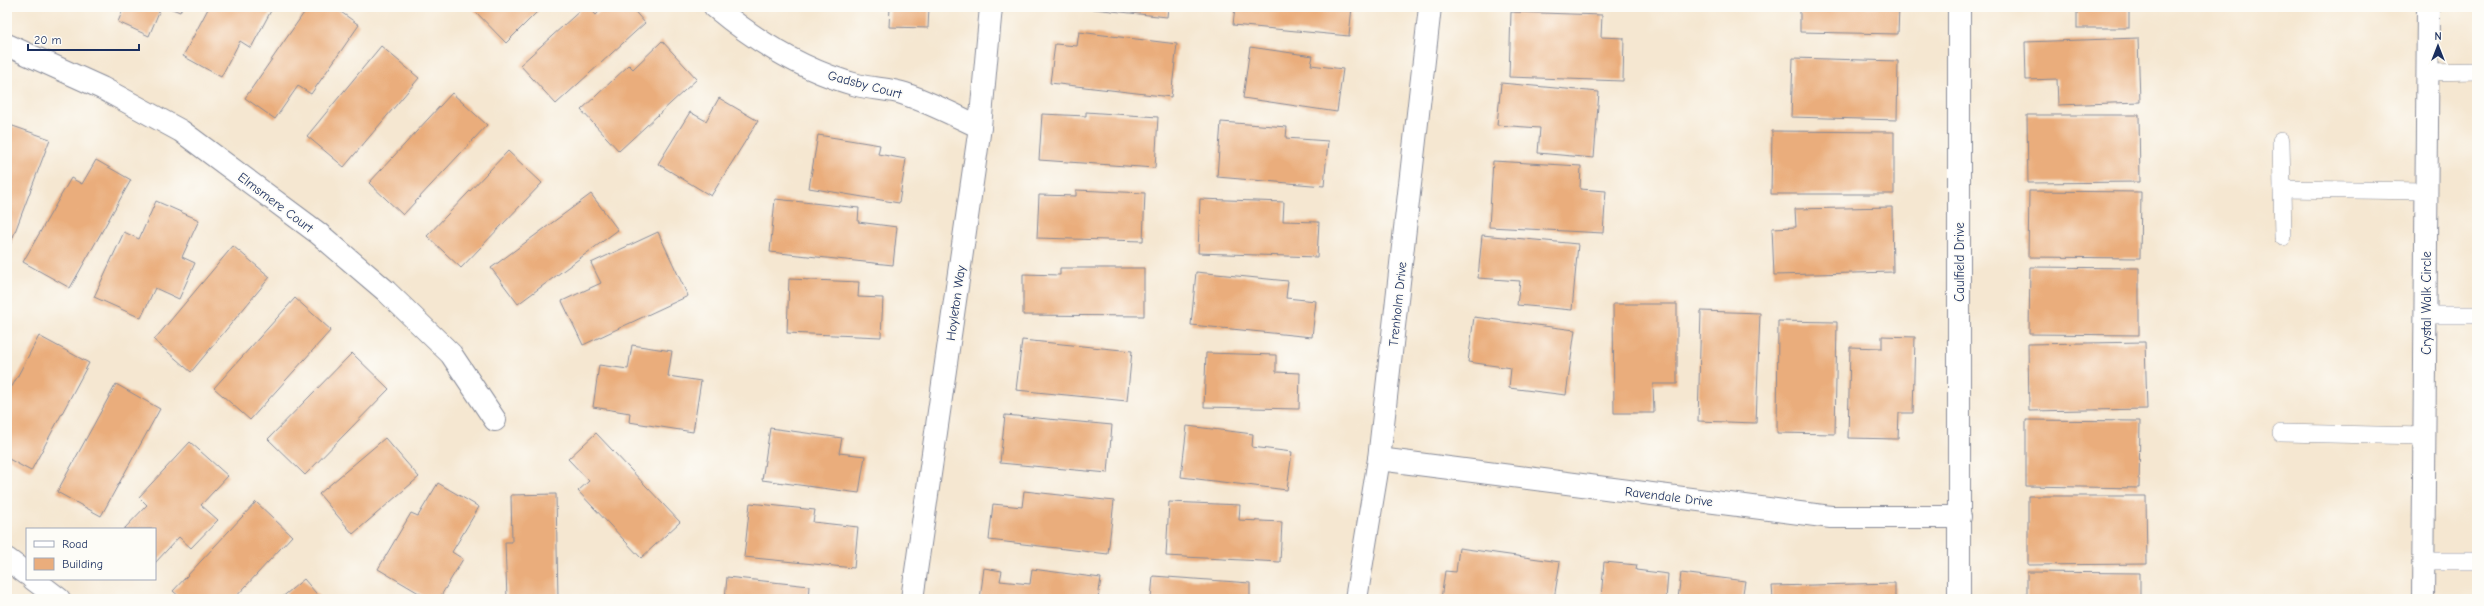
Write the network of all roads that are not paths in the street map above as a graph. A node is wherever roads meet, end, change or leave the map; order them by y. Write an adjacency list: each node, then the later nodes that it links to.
1 (715, 7): 9 (street, Gadsby Court)
2 (991, 7): 9 (street, Hoyleton Way)
3 (1430, 7): 19 (street, Trenholm Drive)
4 (1959, 7): 20 (street, Caulfield Drive)
5 (2428, 7): 8 (street, Crystal Walk Circle)
6 (7, 45): 16 (street, Elmsmere Court)
7 (2477, 71): 8 (lane)
8 (2428, 72): 12 (street, Crystal Walk Circle)
9 (980, 127): 27 (street, Hoyleton Way)
10 (2282, 141): 11 (lane)
11 (2282, 189): 12 (lane); 13 (lane)
12 (2427, 191): 14 (street, Crystal Walk Circle)
13 (2283, 237)
14 (2426, 315): 15 (lane); 18 (street, Crystal Walk Circle)
15 (2477, 315)
16 (495, 420)
17 (2280, 433): 18 (lane)
18 (2425, 436): 22 (street, Crystal Walk Circle)
19 (1379, 459): 20 (street, Ravendale Drive); 28 (street, Trenholm Drive)
20 (1960, 516): 29 (street, Caulfield Drive)
21 (7, 560): 24 (street)
22 (2423, 561): 23 (lane); 30 (street, Crystal Walk Circle)
23 (2477, 561)
24 (26, 573)
25 (34, 580): 26 (street)
26 (59, 599)
27 (912, 599)
28 (1356, 599)
29 (1959, 599)
30 (2423, 599)

